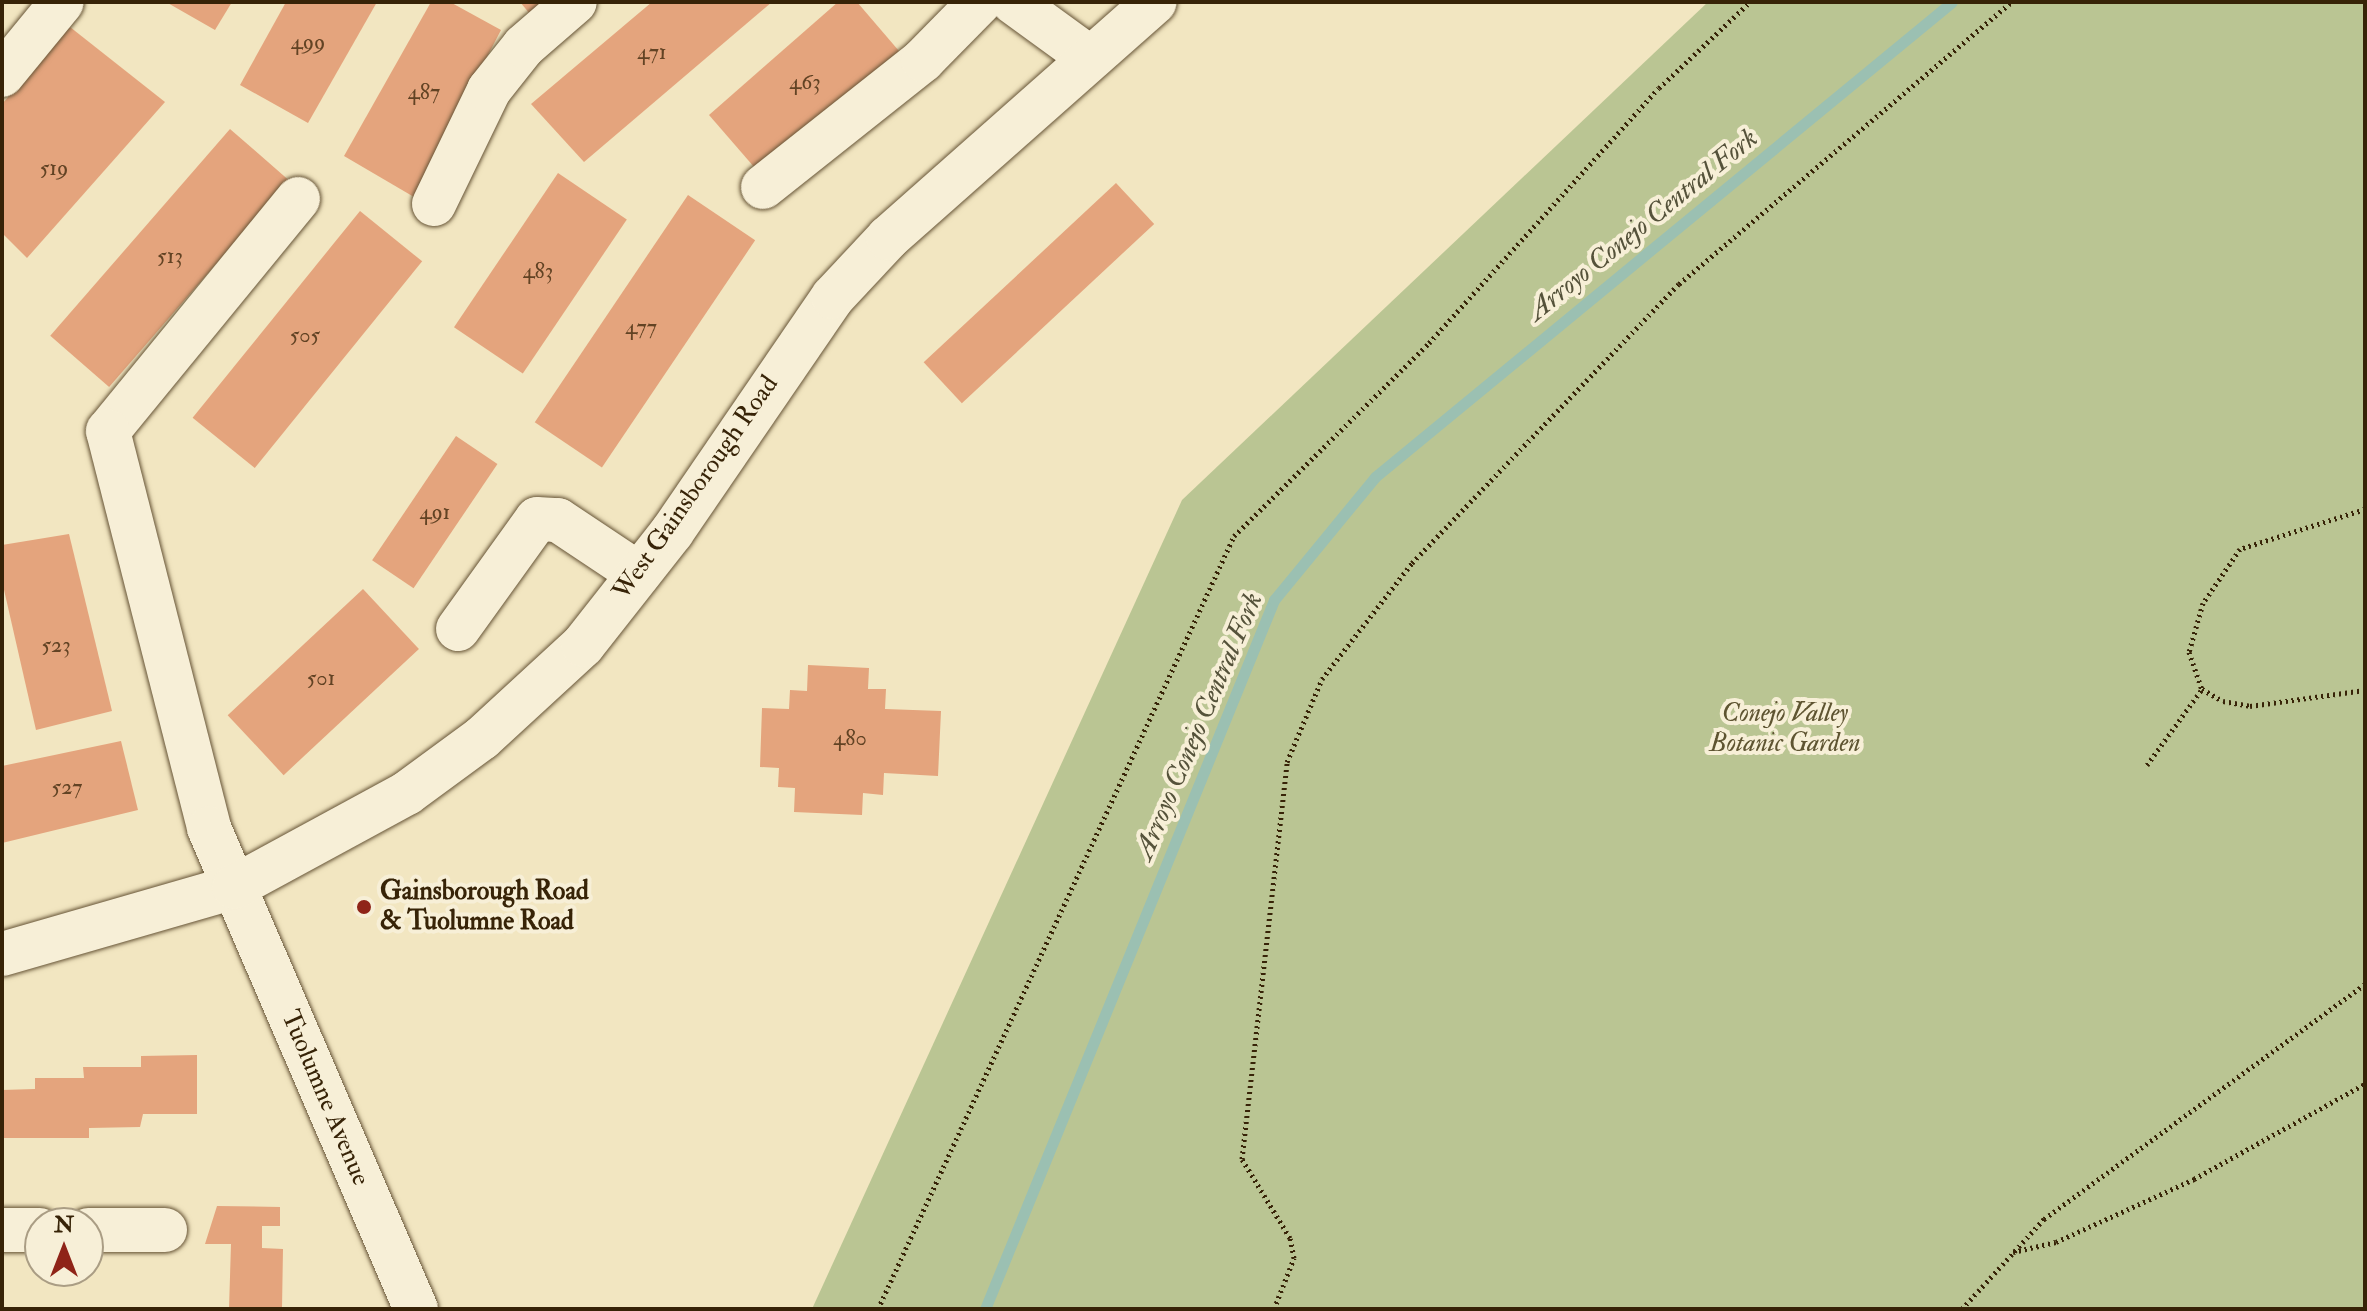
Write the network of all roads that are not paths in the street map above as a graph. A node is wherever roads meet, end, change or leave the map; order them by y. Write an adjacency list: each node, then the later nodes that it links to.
1 (62, 2): 7 (street)
2 (575, 2): 10 (street)
3 (980, 2): 8 (street)
4 (1013, 2): 6 (street)
5 (1155, 2): 6 (street, West Gainsborough Road)
6 (1090, 58): 11 (street, West Gainsborough Road)
7 (2, 75)
8 (763, 187)
9 (298, 199): 13 (street, Tuolumne Avenue)
10 (434, 204)
11 (639, 574): 12 (street); 13 (street, West Gainsborough Road)
12 (458, 629)
13 (234, 887): 14 (street, West Gainsborough Road); 19 (street, Tuolumne Avenue)
14 (2, 954)
15 (2, 1230): 16 (street)
16 (24, 1230)
17 (104, 1230): 18 (street)
18 (165, 1230)
19 (416, 1309)

